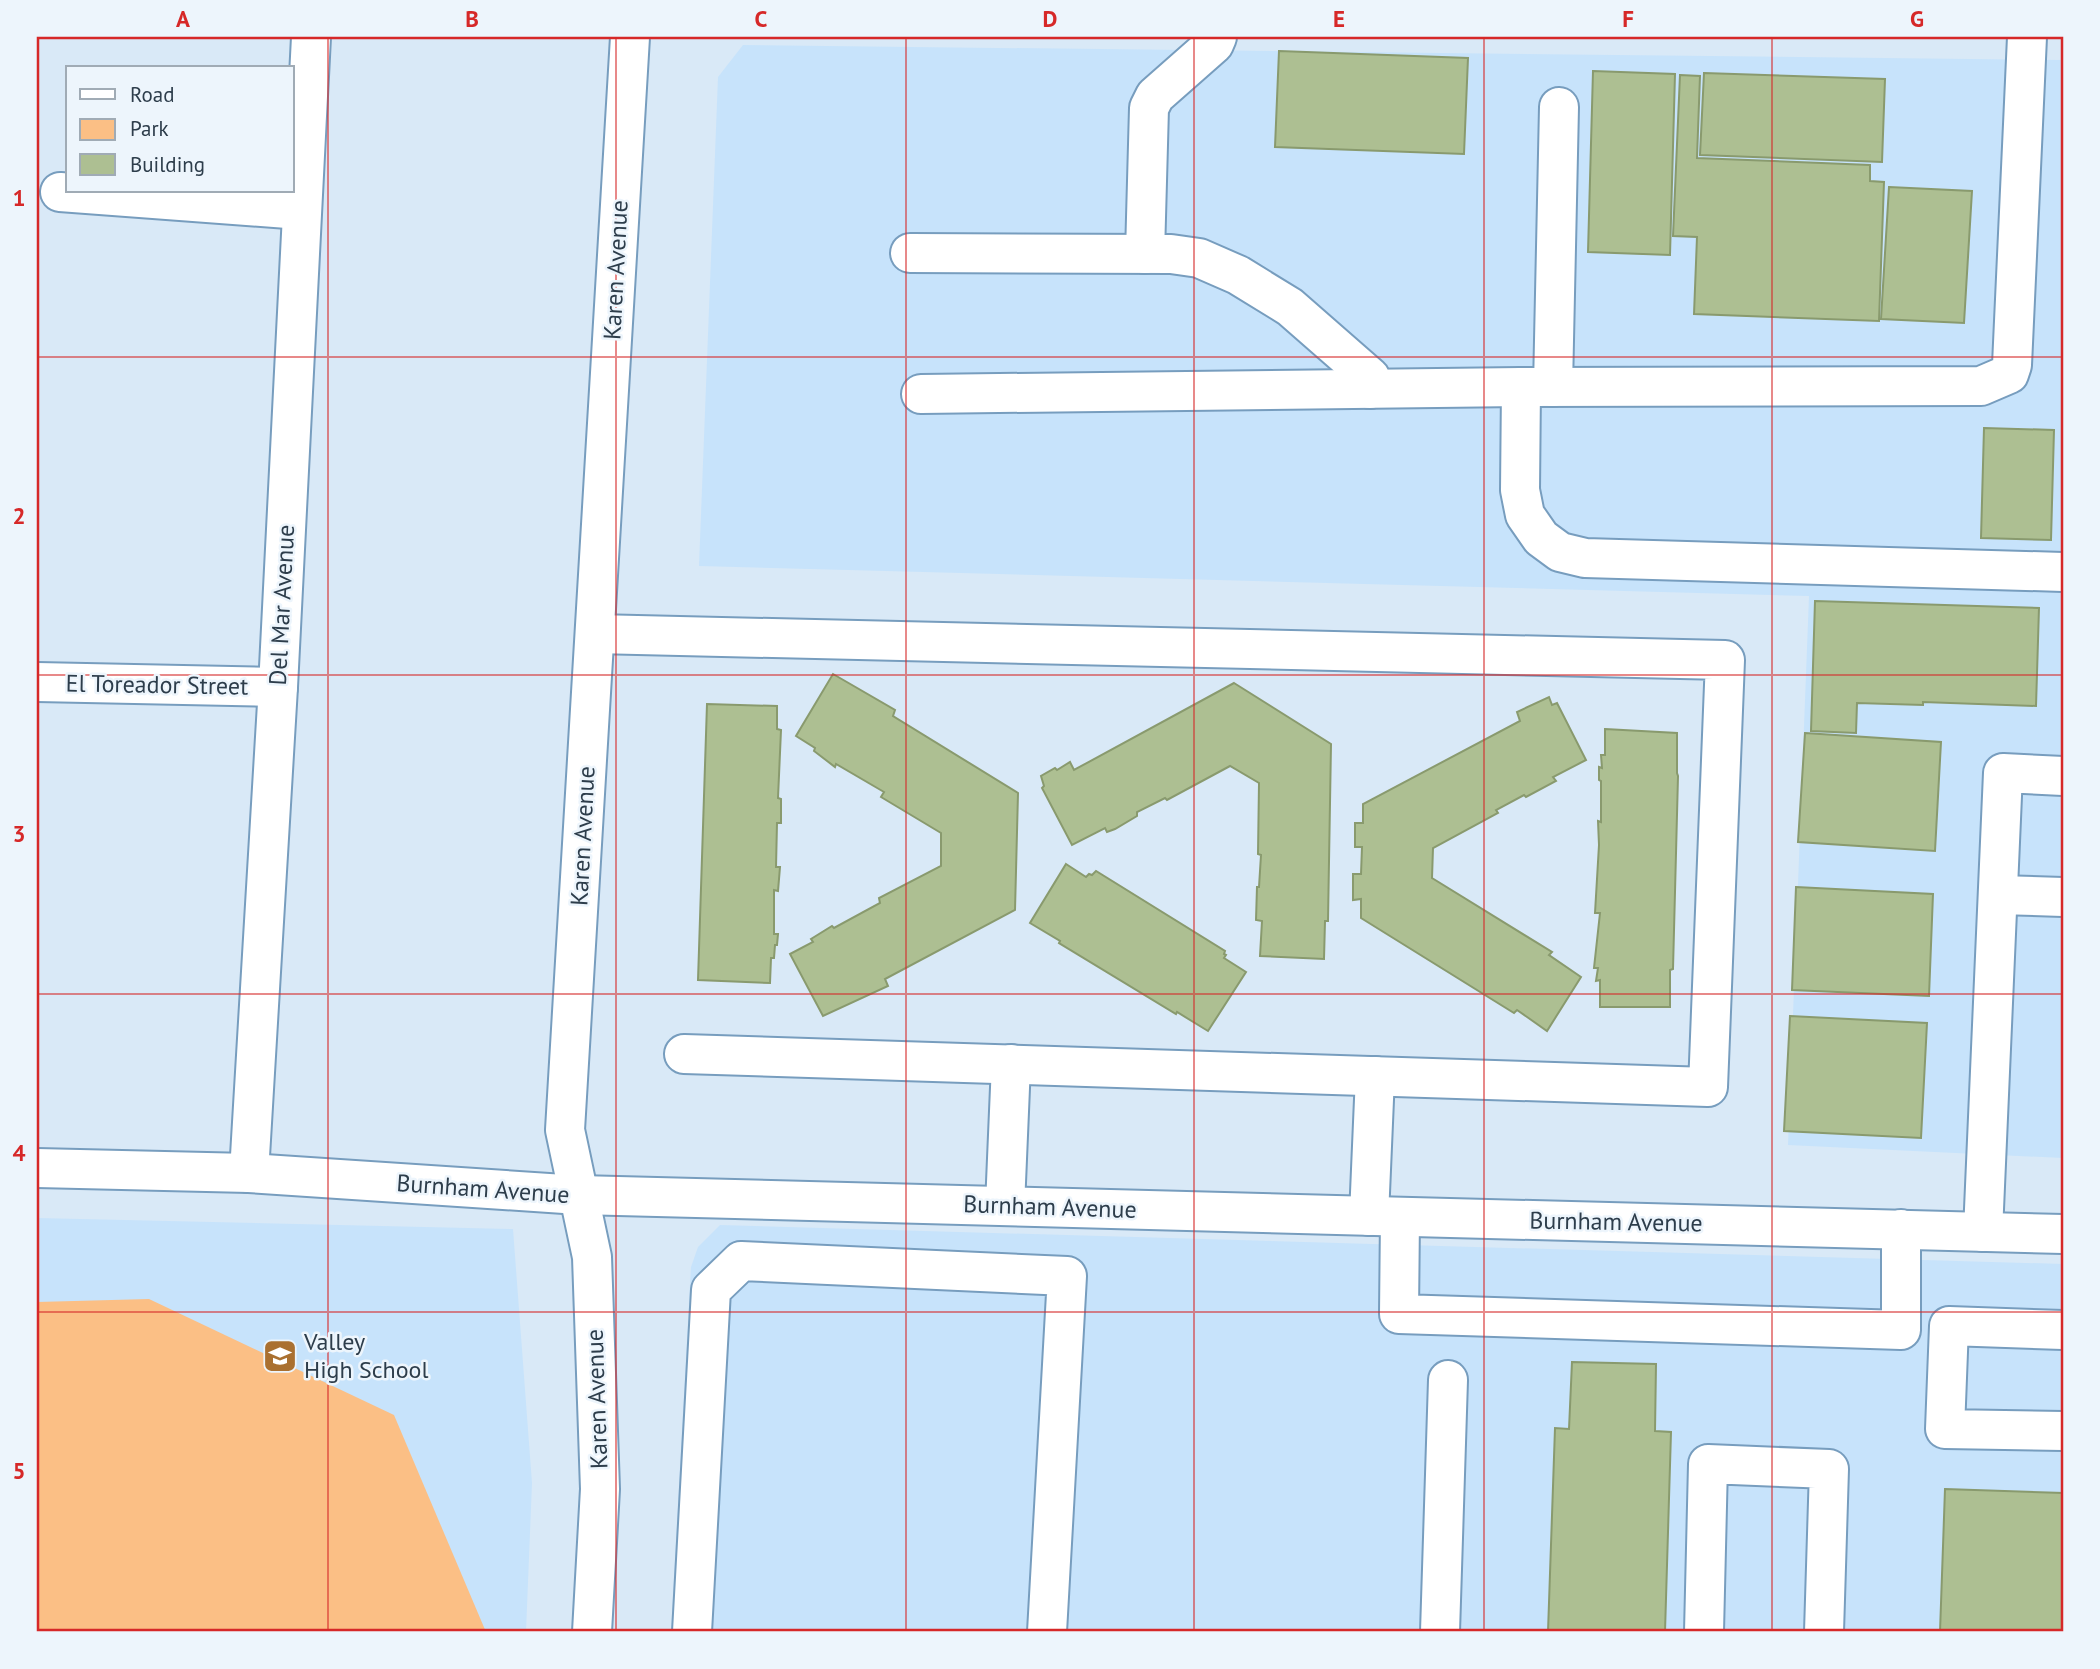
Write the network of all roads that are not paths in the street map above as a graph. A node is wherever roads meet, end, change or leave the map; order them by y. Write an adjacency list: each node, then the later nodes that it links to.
1 (311, 37): 7 (street, Del Mar Avenue)
2 (630, 37): 14 (street, Karen Avenue)
3 (1217, 37): 9 (street)
4 (2027, 37): 10 (street)
5 (1559, 107): 10 (street)
6 (60, 192): 7 (street)
7 (301, 210): 16 (street, Del Mar Avenue)
8 (911, 253): 9 (street)
9 (1145, 254): 11 (street)
10 (1537, 387): 11 (street); 13 (street)
11 (1370, 389): 12 (street)
12 (921, 394)
13 (2063, 572)
14 (595, 634): 22 (street); 25 (street, Karen Avenue)
15 (37, 682): 16 (street, El Toreador Street)
16 (278, 687): 24 (street, Del Mar Avenue)
17 (2063, 776): 18 (street)
18 (1998, 895): 19 (street); 29 (street)
19 (2063, 897)
20 (684, 1054): 21 (street)
21 (1011, 1064): 22 (street); 26 (street)
22 (1375, 1076): 27 (street)
23 (37, 1168): 24 (street, Burnham Avenue)
24 (249, 1173): 25 (street, Burnham Avenue)
25 (579, 1195): 26 (street, Burnham Avenue); 34 (street, Karen Avenue)
26 (1005, 1206): 27 (street, Burnham Avenue)
27 (1384, 1216): 28 (street, Burnham Avenue); 28 (street)
28 (1901, 1229): 29 (street, Burnham Avenue)
29 (1983, 1232): 30 (street, Burnham Avenue)
30 (2063, 1234)
31 (2063, 1330): 33 (street)
32 (1448, 1380): 37 (street)
33 (2063, 1431)
34 (592, 1632)
35 (692, 1632): 36 (street)
36 (1047, 1632)
37 (1440, 1632)
38 (1703, 1632): 39 (street)
39 (1824, 1632): 40 (street)
40 (1841, 1632)

